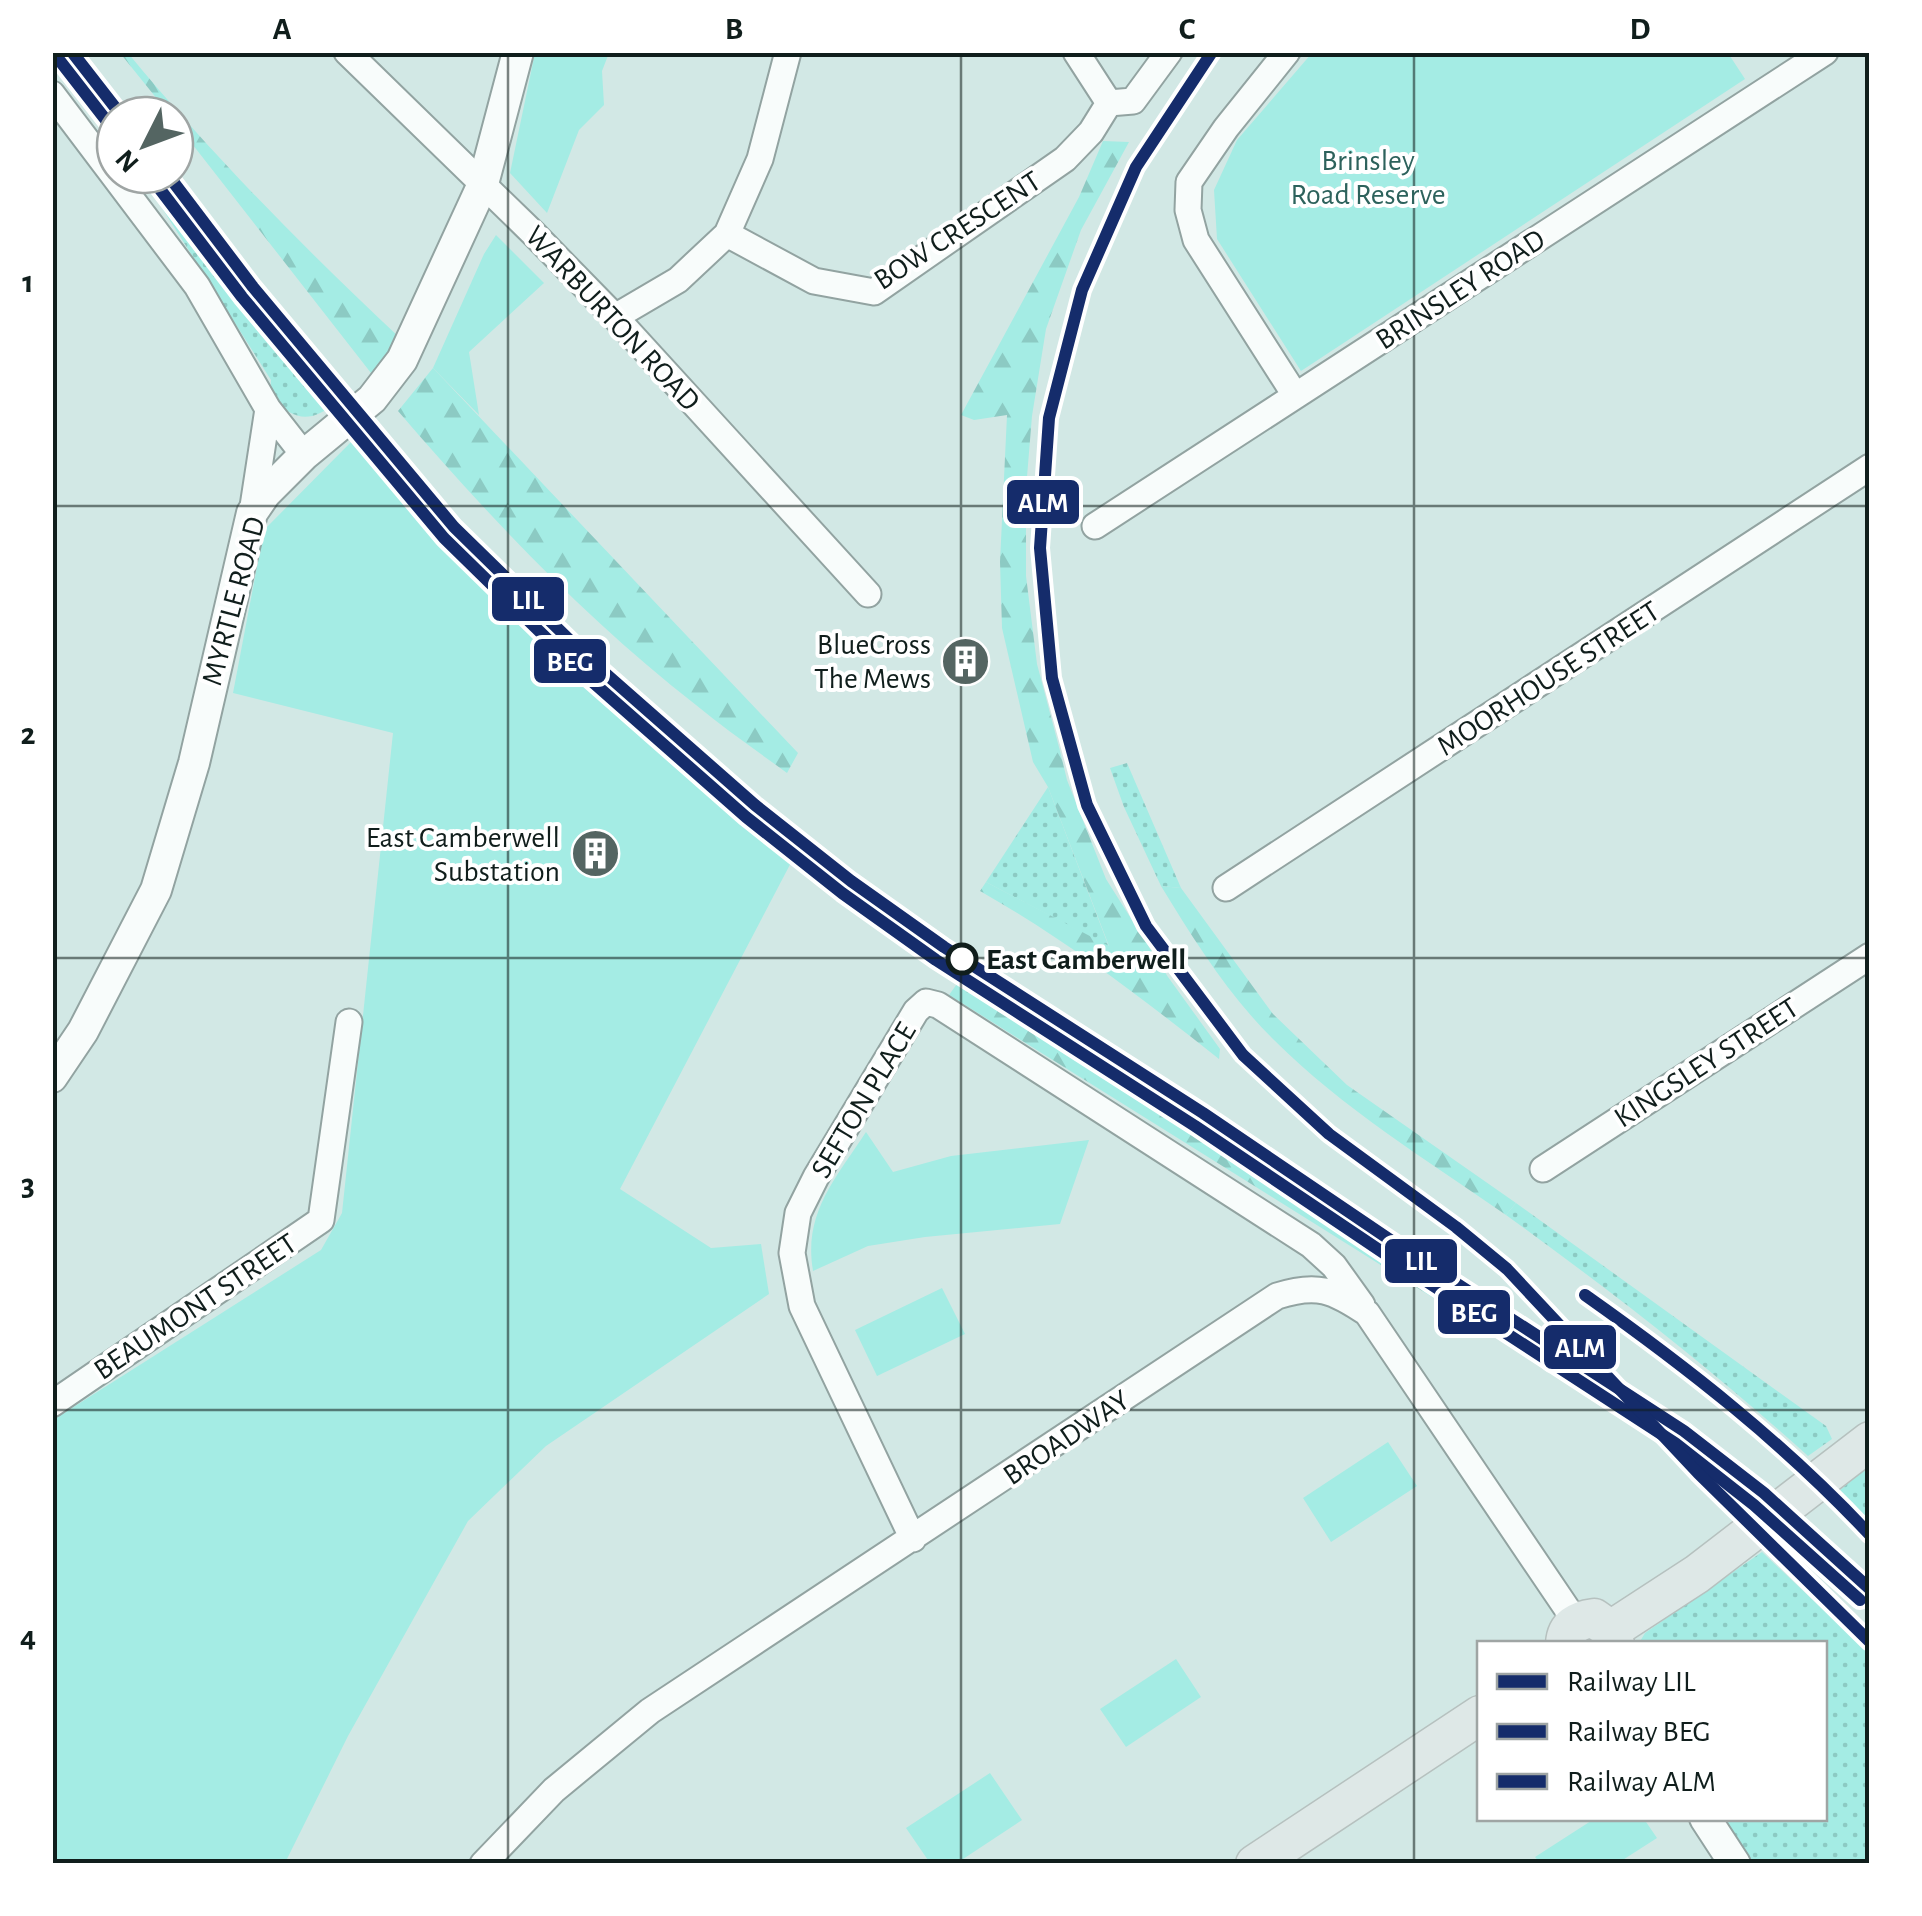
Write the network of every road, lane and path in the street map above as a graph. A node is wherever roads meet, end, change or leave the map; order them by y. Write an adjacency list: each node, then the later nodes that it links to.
1 (347, 52): 10 (street, WARBURTON ROAD)
2 (518, 52): 10 (street, MYRTLE ROAD)
3 (788, 52): 11 (street)
4 (1076, 52): 9 (street)
5 (1169, 52): 9 (street)
6 (1287, 52): 13 (street)
7 (1825, 52): 13 (street, BRINSLEY ROAD)
8 (52, 94): 14 (street)
9 (1108, 103): 11 (street, BOW CRESCENT)
10 (483, 184): 12 (street, WARBURTON ROAD); 15 (street, MYRTLE ROAD)
11 (727, 234): 12 (street)
12 (615, 317): 19 (street, WARBURTON ROAD)
13 (1295, 395): 18 (street, BRINSLEY ROAD)
14 (268, 410): 15 (street); 17 (street)
15 (304, 456): 17 (street, MYRTLE ROAD)
16 (1870, 467): 20 (street, MOORHOUSE STREET)
17 (252, 513): 23 (street, MYRTLE ROAD)
18 (1095, 526)
19 (868, 594)
20 (1226, 888)
21 (1870, 956): 24 (street, KINGSLEY STREET)
22 (349, 1022): 26 (street, BEAUMONT STREET)
23 (52, 1078)
24 (1543, 1169)
25 (1367, 1314): 28 (street, BROADWAY); 28 (street, SEFTON PLACE); 29 (street, BROADWAY)
26 (52, 1404)
27 (1866, 1444): 29 (main road)
28 (912, 1538): 32 (street, BROADWAY)
29 (1592, 1635)
30 (1477, 1717): 33 (main road)
31 (1707, 1821): 34 (street)
32 (483, 1864)
33 (1255, 1864)
34 (1735, 1864)

